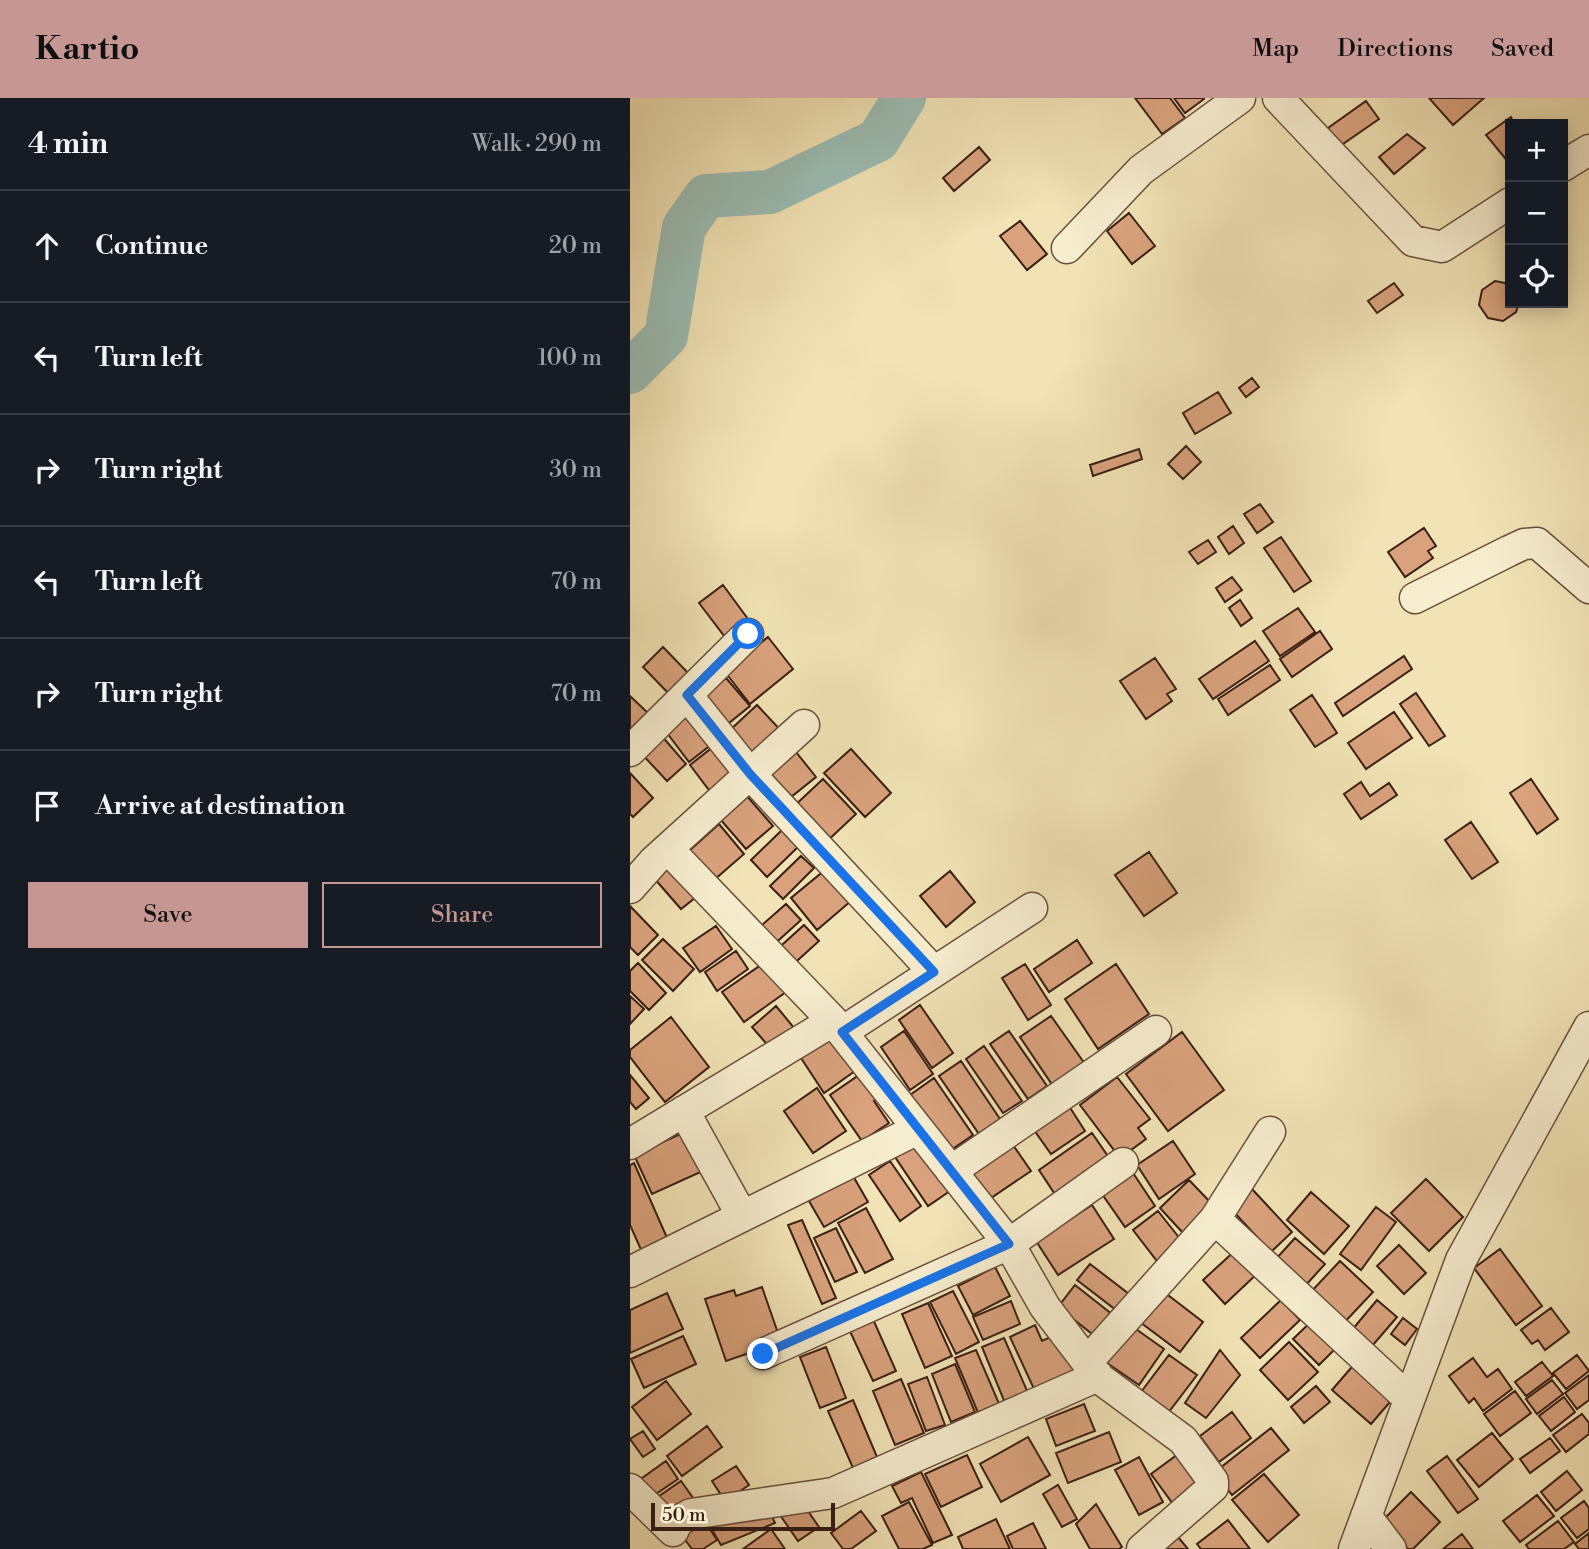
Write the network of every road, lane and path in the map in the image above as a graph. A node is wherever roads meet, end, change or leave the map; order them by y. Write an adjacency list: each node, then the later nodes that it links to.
1 (1240, 98): 6 (street)
2 (1278, 98): 5 (street)
3 (1589, 150): 4 (street)
4 (1568, 163)
5 (1505, 206)
6 (1067, 248)
7 (1589, 588): 8 (street)
8 (1415, 598)
9 (748, 634): 10 (street)
10 (687, 695): 12 (street); 13 (street)
11 (804, 725): 13 (street)
12 (630, 751)
13 (750, 774): 14 (street); 17 (street)
14 (668, 849): 15 (street); 18 (street)
15 (630, 888)
16 (1032, 908): 17 (street)
17 (934, 972): 18 (street)
18 (838, 1027): 21 (street); 22 (street)
19 (1589, 1027): 33 (street)
20 (1156, 1031): 26 (street)
21 (684, 1111): 24 (street); 27 (street)
22 (918, 1129): 26 (street); 27 (street)
23 (1270, 1132): 28 (street)
24 (630, 1144)
25 (1124, 1163): 29 (street)
26 (951, 1171): 29 (street)
27 (742, 1216): 30 (street)
28 (1215, 1219): 32 (street); 33 (street)
29 (1009, 1244): 31 (street); 32 (street)
30 (630, 1272)
31 (763, 1354)
32 (1093, 1368): 36 (street); 37 (street)
33 (1409, 1399): 35 (street)
34 (630, 1489): 36 (street)
35 (1366, 1516): 38 (street); 39 (street)
36 (680, 1540)
37 (1142, 1549)
38 (1354, 1549)
39 (1391, 1549)

